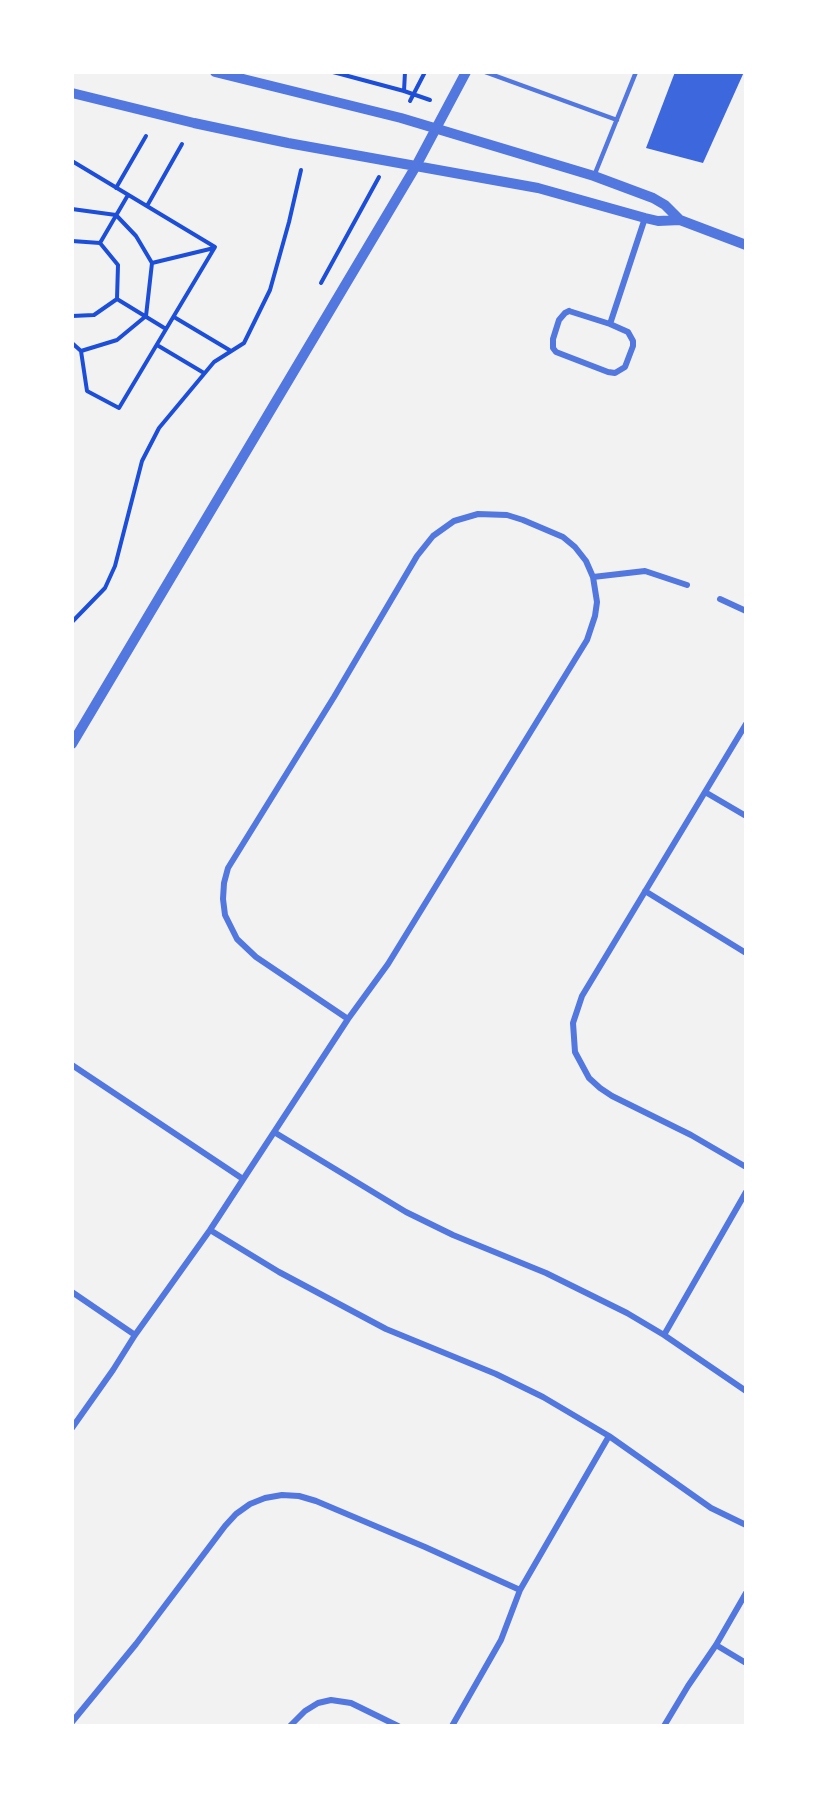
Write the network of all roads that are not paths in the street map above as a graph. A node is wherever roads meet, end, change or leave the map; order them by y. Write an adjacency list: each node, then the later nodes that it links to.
1 (215, 72): 7 (street)
2 (466, 72): 7 (street)
3 (485, 72): 6 (lane)
4 (636, 72): 6 (lane)
5 (72, 93): 8 (street)
6 (616, 120): 9 (lane)
7 (436, 128): 8 (street); 9 (street)
8 (416, 166): 10 (street); 19 (street)
9 (594, 176): 11 (street)
10 (645, 219): 11 (street); 13 (street)
11 (680, 220): 12 (street)
12 (746, 245)
13 (610, 324): 13 (street)
14 (593, 577): 15 (street); 24 (street); 24 (street)
15 (687, 585)
16 (720, 598): 17 (street)
17 (746, 611)
18 (746, 724): 20 (street)
19 (72, 744)
20 (705, 792): 21 (street); 22 (street)
21 (746, 816)
22 (645, 891): 23 (street); 27 (street)
23 (746, 953)
24 (348, 1019): 26 (street)
25 (72, 1065): 28 (street)
26 (274, 1132): 28 (street); 33 (street)
27 (746, 1167)
28 (243, 1179): 30 (street)
29 (746, 1192): 33 (street)
30 (210, 1230): 32 (street); 36 (street)
31 (72, 1292): 32 (street)
32 (135, 1335): 35 (street)
33 (664, 1335): 34 (street)
34 (746, 1391)
35 (72, 1428)
36 (609, 1436): 37 (street); 38 (street)
37 (746, 1525)
38 (520, 1590): 42 (street); 45 (street)
39 (746, 1593): 40 (street)
40 (716, 1646): 41 (street); 46 (street)
41 (746, 1663)
42 (72, 1722)
43 (290, 1726): 44 (street)
44 (398, 1726)
45 (452, 1726)
46 (664, 1726)

